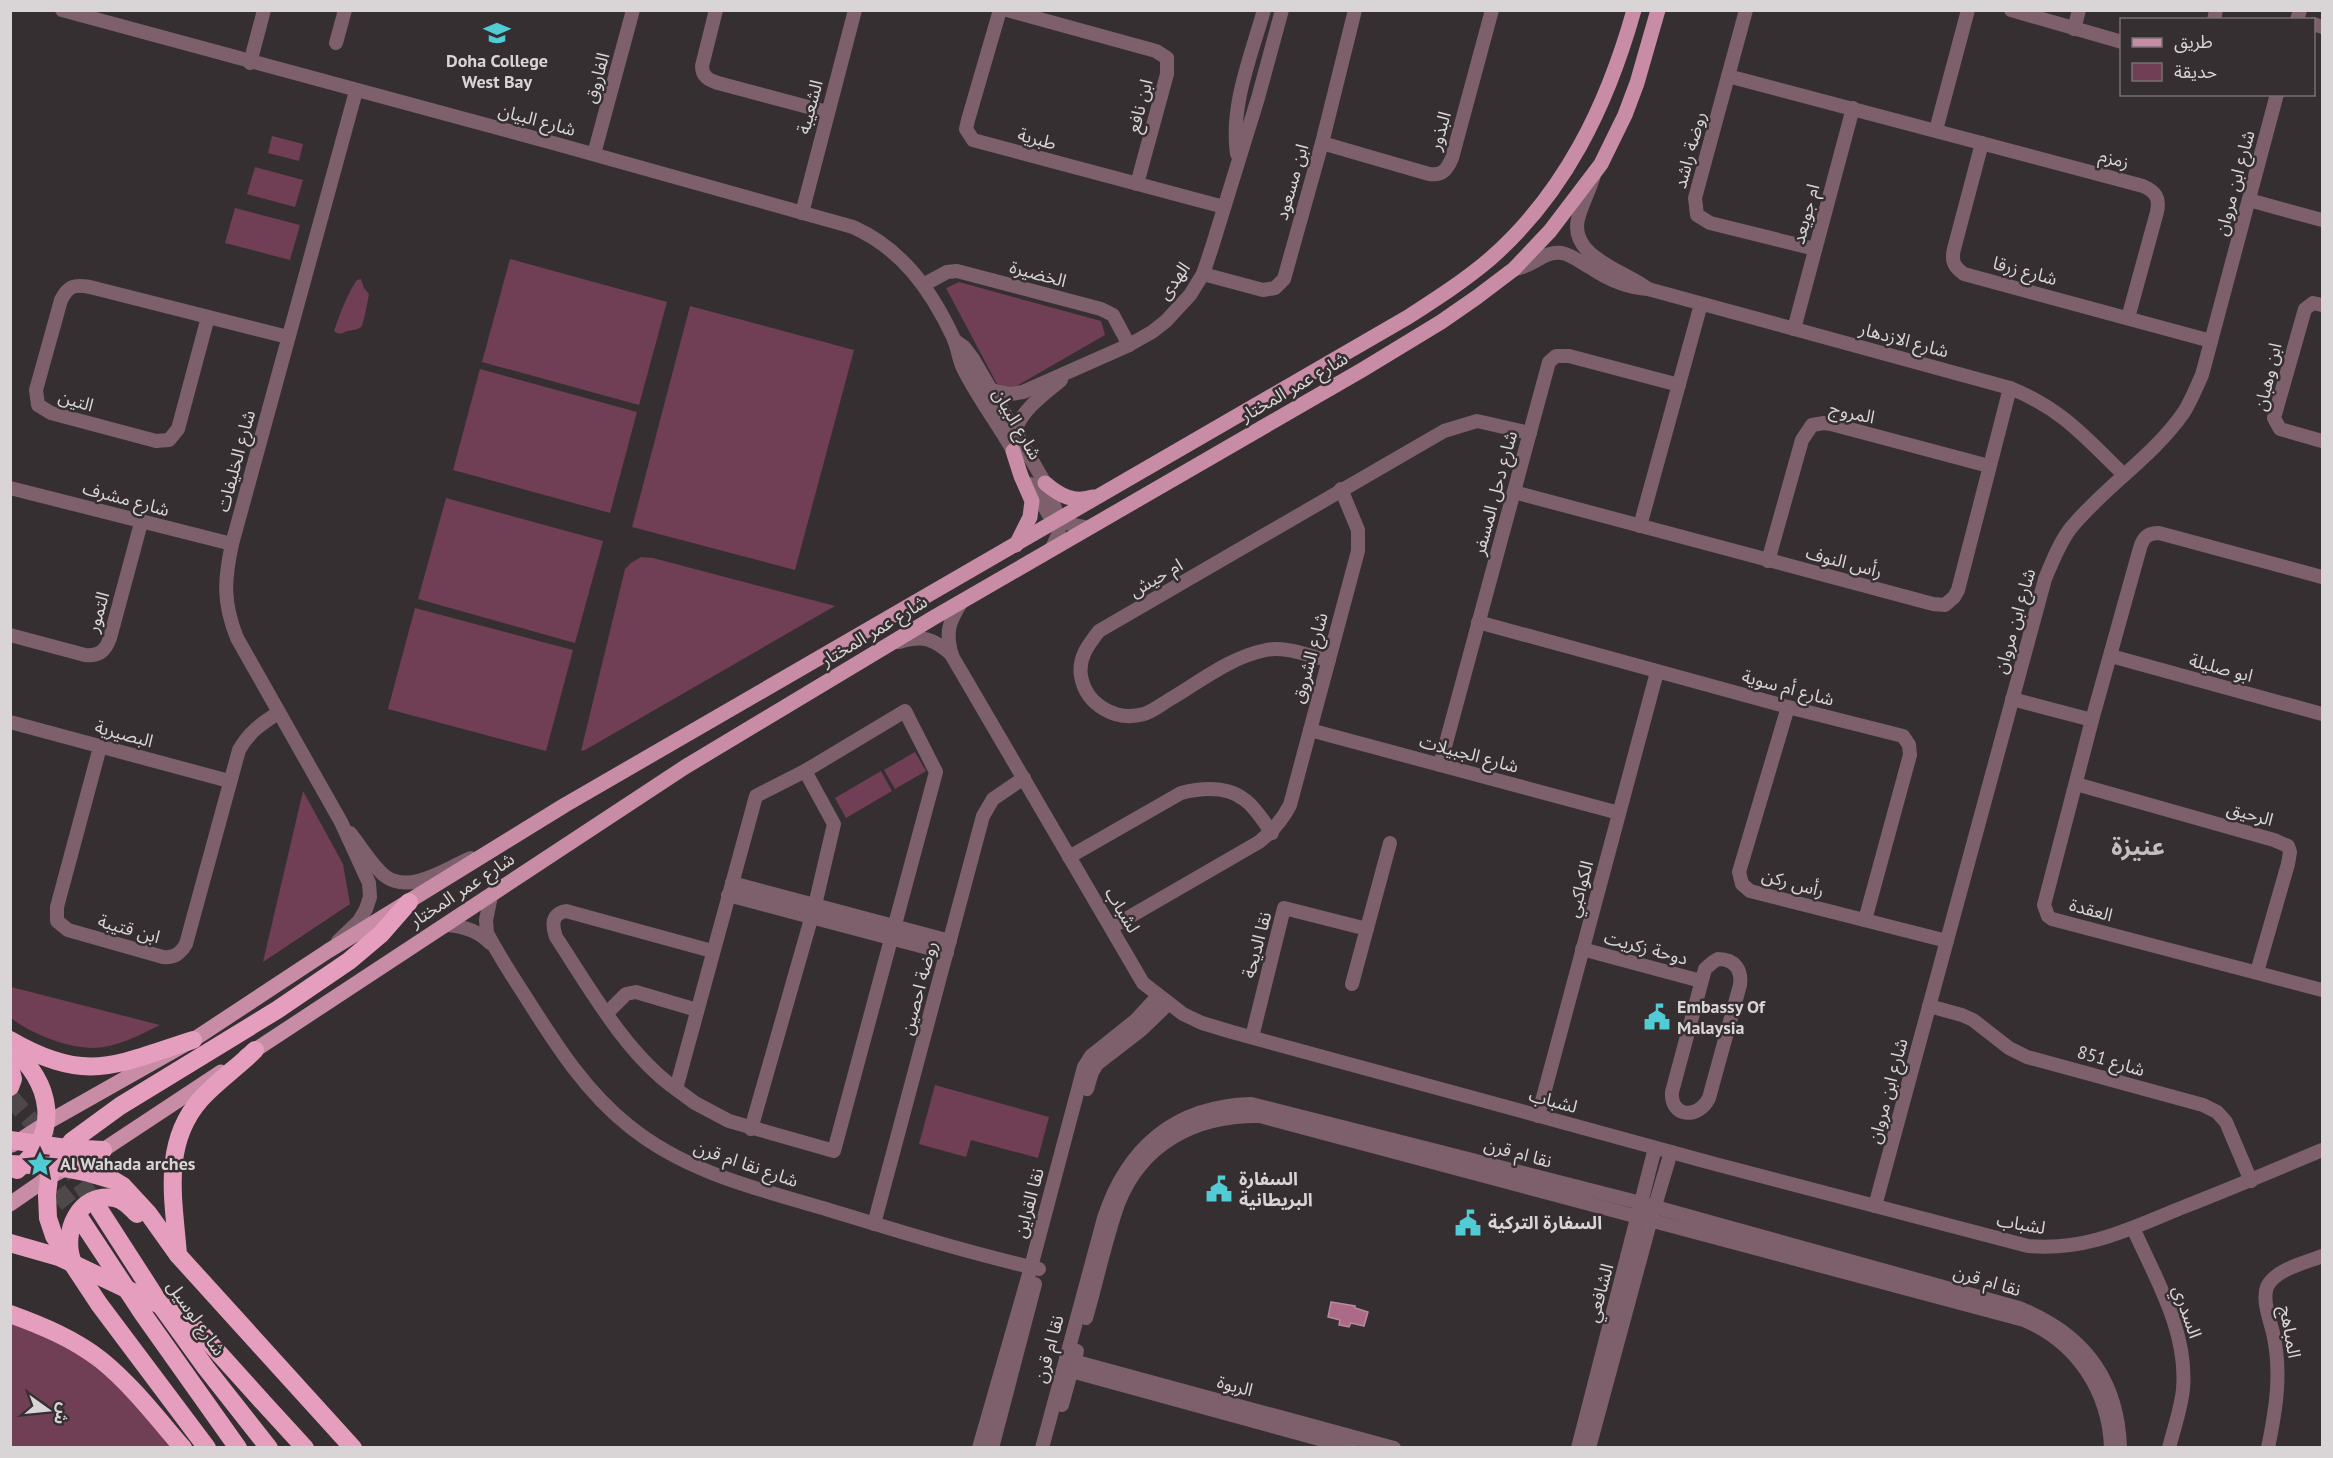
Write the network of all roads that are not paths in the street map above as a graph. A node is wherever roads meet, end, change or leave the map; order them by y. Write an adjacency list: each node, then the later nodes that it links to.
1 (62, 10): 22 (street, شارع البيان)
2 (264, 10): 22 (street)
3 (345, 10): 21 (street)
4 (633, 10): 33 (street, الفاروق)
5 (716, 10): 29 (street)
6 (855, 10): 29 (street, الشعيبة)
7 (1000, 10): 36 (street, طبرية)
8 (1008, 10): 36 (street, ابن نافع)
9 (1264, 10): 23 (street, الهدى)
10 (1282, 10): 24 (street, الهدى)
11 (1355, 10): 31 (street, ابن مسعود)
12 (1492, 10): 31 (street, البذور)
13 (1634, 10): 69 (main road, شارع عمر المختار)
14 (1658, 10): 35 (main road, شارع عمر المختار)
15 (1746, 10): 25 (street, روضة راشد)
16 (1968, 10): 30 (street)
17 (2011, 10): 19 (street)
18 (2079, 10): 19 (street)
19 (2074, 29): 20 (street)
20 (2120, 42)
21 (336, 44)
22 (250, 63): 26 (street, شارع البيان)
23 (1248, 70): 24 (street); 34 (street, الهدى)
24 (1264, 74): 34 (street, الهدى)
25 (1728, 76): 28 (street, زمزم); 41 (street, روضة راشد)
26 (356, 91): 33 (street, شارع البيان); 51 (street, شارع الخليفات)
27 (2276, 96): 37 (street, شارع ابن مروان)
28 (1853, 108): 30 (street, زمزم); 41 (street, ام جويعد)
29 (827, 112): 39 (street, الشعيبة)
30 (1936, 130): 32 (street, زمزم)
31 (1322, 143): 43 (street, ابن مسعود)
32 (1982, 143): 49 (street, شارع زرقا); 49 (street, زمزم)
33 (594, 154): 39 (street, شارع البيان)
34 (1238, 159): 38 (street, الهدى)
35 (1594, 175): 42 (main road, شارع عمر المختار); 45 (street, شارع الازدهار)
36 (1137, 184): 38 (street, طبرية)
37 (2249, 201): 40 (street); 53 (street, شارع ابن مروان)
38 (1224, 207): 43 (street, الهدى)
39 (802, 213): 44 (street, شارع البيان)
40 (2322, 220)
41 (1815, 249): 50 (street, ام جويعد)
42 (1514, 269): 45 (street, شارع الازدهار); 73 (main road, شارع عمر المختار)
43 (1203, 274): 54 (street, الهدى)
44 (924, 285): 52 (street, شارع البيان); 54 (street, الخضيرة)
45 (1648, 288): 46 (street, شارع الازدهار)
46 (1701, 304): 50 (street, شارع الازدهار); 56 (street)
47 (2322, 305): 61 (street, ابن وهبان)
48 (208, 317): 48 (street, التين); 51 (street, التين)
49 (2128, 318): 53 (street, شارع زرقا)
50 (1794, 329): 57 (street, شارع الازدهار)
51 (288, 337): 74 (street, شارع الخليفات)
52 (954, 340): 58 (street, شارع البيان); 62 (street, شارع البيان)
53 (2211, 341): 64 (street, شارع ابن مروان)
54 (1129, 345): 55 (street, الهدى)
55 (1075, 370): 58 (street, الهدى); 59 (street, الهدى)
56 (1679, 385): 60 (street, شارع دحل المسفر); 72 (street)
57 (2010, 388): 63 (street, رأس النوف); 64 (street, شارع الازدهار)
58 (991, 390): 59 (street, شارع البيان)
59 (1015, 430): 65 (street, شارع البيان)
60 (1530, 432): 67 (street, ام حيش); 68 (street, شارع دحل المسفر)
61 (2322, 441)
62 (1013, 451): 70 (street, شارع البيان); 75 (main road)
63 (1989, 466): 77 (street, المروج); 77 (street, رأس النوف)
64 (2124, 475): 87 (street, شارع ابن مروان)
65 (1045, 483): 69 (main road); 70 (street, شارع البيان)
66 (10, 488): 71 (street, شارع مشرف)
67 (1341, 489): 85 (street, شارع الشروق); 85 (street, ام حيش)
68 (1514, 492): 72 (street, رأس النوف); 80 (street, شارع دحل المسفر)
69 (1101, 495): 70 (main road, شارع عمر المختار)
70 (1059, 519): 73 (street, شارع البيان); 75 (main road, شارع عمر المختار); 76 (street)
71 (141, 523): 74 (street, شارع مشرف); 81 (street, التمور)
72 (1640, 526): 77 (street, رأس النوف)
73 (1089, 528): 76 (main road, شارع عمر المختار)
74 (232, 544): 89 (street, شارع الخليفات)
75 (1016, 545): 104 (main road, شارع عمر المختار)
76 (1051, 550): 79 (main road, شارع عمر المختار)
77 (1768, 561)
78 (2322, 578): 84 (street, العقدة)
79 (962, 601): 82 (main road, شارع عمر المختار); 83 (street, لشباب)
80 (1478, 622): 86 (street, شارع أم سوية); 95 (street, شارع دحل المسفر)
81 (10, 635)
82 (894, 643): 83 (street, لشباب); 107 (main road, شارع عمر المختار)
83 (952, 656): 97 (street, لشباب)
84 (2111, 656): 90 (street, ابو صليلة); 91 (street, العقدة)
85 (1329, 660): 93 (street, شارع الشروق)
86 (1658, 672): 88 (street, شارع أم سوية); 100 (street, الكواكبي)
87 (2012, 699): 91 (street); 115 (street, شارع ابن مروان)
88 (1788, 707): 110 (street, شارع أم سوية); 110 (street, رأس ركن)
89 (278, 713): 98 (street, ابن قتيبة); 101 (street, شارع الخليفات)
90 (2322, 714)
91 (2092, 720): 99 (street, العقدة)
92 (10, 722): 94 (street, البصيرية)
93 (1310, 729): 95 (street, شارع الجبيلات); 102 (street, شارع الشروق)
94 (100, 747): 98 (street, البصيرية); 98 (street, ابن قتيبة)
95 (1440, 765): 100 (street, شارع الجبيلات)
96 (805, 771): 106 (street); 109 (street); 114 (street)
97 (1024, 778): 105 (street, لشباب); 116 (street, روضة احصين)
98 (229, 780)
99 (2076, 784): 121 (street, الرحيق); 121 (street, العقدة)
100 (1619, 813): 118 (street, الكواكبي)
101 (341, 822): 104 (street, شارع الخليفات); 119 (street, شارع الخليفات)
102 (1272, 832): 105 (street); 112 (street, شارع الشروق)
103 (1390, 843): 113 (street)
104 (497, 847): 108 (main road, شارع عمر المختار)
105 (1069, 857): 112 (street, لشباب)
106 (730, 889): 109 (street); 120 (street)
107 (491, 896): 111 (main road, شارع عمر المختار); 117 (street, شارع نقا ام قرن)
108 (409, 902): 119 (main road, شارع عمر المختار); 142 (highway)
109 (814, 910): 114 (street); 139 (street)
110 (1865, 920): 115 (street, رأس ركن)
111 (446, 925): 117 (street, شارع نقا ام قرن); 133 (main road, شارع عمر المختار)
112 (1112, 927): 125 (street, لشباب)
113 (1367, 929): 123 (street); 129 (street, نقا الديحة)
114 (894, 932): 116 (street); 139 (street)
115 (1947, 941): 126 (street, شارع ابن مروان)
116 (949, 947): 155 (street, روضة احصين)
117 (495, 949): 155 (street, شارع نقا ام قرن)
118 (1582, 949): 122 (street, دوحة زكريت); 137 (street, الكواكبي)
119 (328, 951): 131 (main road, شارع عمر المختار)
120 (712, 951): 127 (street); 128 (street)
121 (2257, 972): 124 (street, العقدة)
122 (1701, 981): 122 (street, دوحة زكريت)
123 (1352, 984)
124 (2322, 990)
125 (1163, 1000): 129 (street, لشباب); 161 (street, نقا القراين)
126 (1929, 1006): 149 (street, شارع 851); 152 (street, شارع ابن مروان)
127 (697, 1010): 128 (street); 136 (street)
128 (607, 1013): 136 (street)
129 (1252, 1037): 137 (street, لشباب)
130 (10, 1040): 131 (highway)
131 (193, 1040): 138 (main road, شارع عمر المختار)
132 (10, 1047): 138 (highway)
133 (255, 1050): 144 (main road, شارع عمر المختار); 159 (highway)
134 (10, 1067): 135 (highway)
135 (10, 1087)
136 (676, 1089): 139 (street)
137 (1538, 1116): 143 (street, لشباب)
138 (48, 1122): 140 (main road, شارع عمر المختار); 141 (highway)
139 (751, 1129)
140 (12, 1142): 141 (highway)
141 (39, 1145): 142 (highway); 147 (highway)
142 (66, 1148): 144 (highway); 148 (highway)
143 (1655, 1148): 146 (street, لشباب); 153 (street, الشافعي)
144 (103, 1150): 148 (main road, شارع عمر المختار)
145 (2322, 1150): 149 (street, لشباب)
146 (1671, 1152): 152 (street, لشباب); 153 (street, الشافعي)
147 (15, 1168): 148 (highway)
148 (56, 1171): 150 (main road, شارع عمر المختار); 157 (highway); 162 (highway)
149 (2250, 1181): 156 (street, لشباب)
150 (10, 1204)
151 (97, 1206): 168 (highway, شارع لوسيل)
152 (1875, 1206): 156 (street, لشباب)
153 (1646, 1212): 164 (street, نقا ام قرن); 177 (street, الشافعي); 178 (street, الشافعي); 179 (street, نقا ام قرن); 180 (street, نقا ام قرن)
154 (81, 1220): 167 (highway)
155 (874, 1224): 161 (street, شارع نقا ام قرن)
156 (2133, 1228): 181 (street, السدري)
157 (164, 1236): 159 (highway); 162 (highway)
158 (10, 1243): 169 (highway, bridge)
159 (178, 1255): 170 (highway)
160 (2322, 1256): 182 (street, المباهج)
161 (1035, 1268): 171 (street, نقا القراين); 172 (street, نقا القراين)
162 (76, 1270): 166 (highway)
163 (10, 1314): 165 (highway)
164 (1068, 1365): 173 (street, نقا ام قرن); 174 (street, نقا ام قرن); 175 (street, الربوة); 176 (street, الربوة)
165 (183, 1448)
166 (207, 1448)
167 (238, 1448)
168 (269, 1448)
169 (305, 1448)
170 (354, 1448)
171 (979, 1448)
172 (992, 1448)
173 (1042, 1448)
174 (1051, 1448)
175 (1352, 1448)
176 (1394, 1448)
177 (1578, 1448)
178 (1589, 1448)
179 (2111, 1448)
180 (2120, 1448)
181 (2169, 1448)
182 (2268, 1448)

